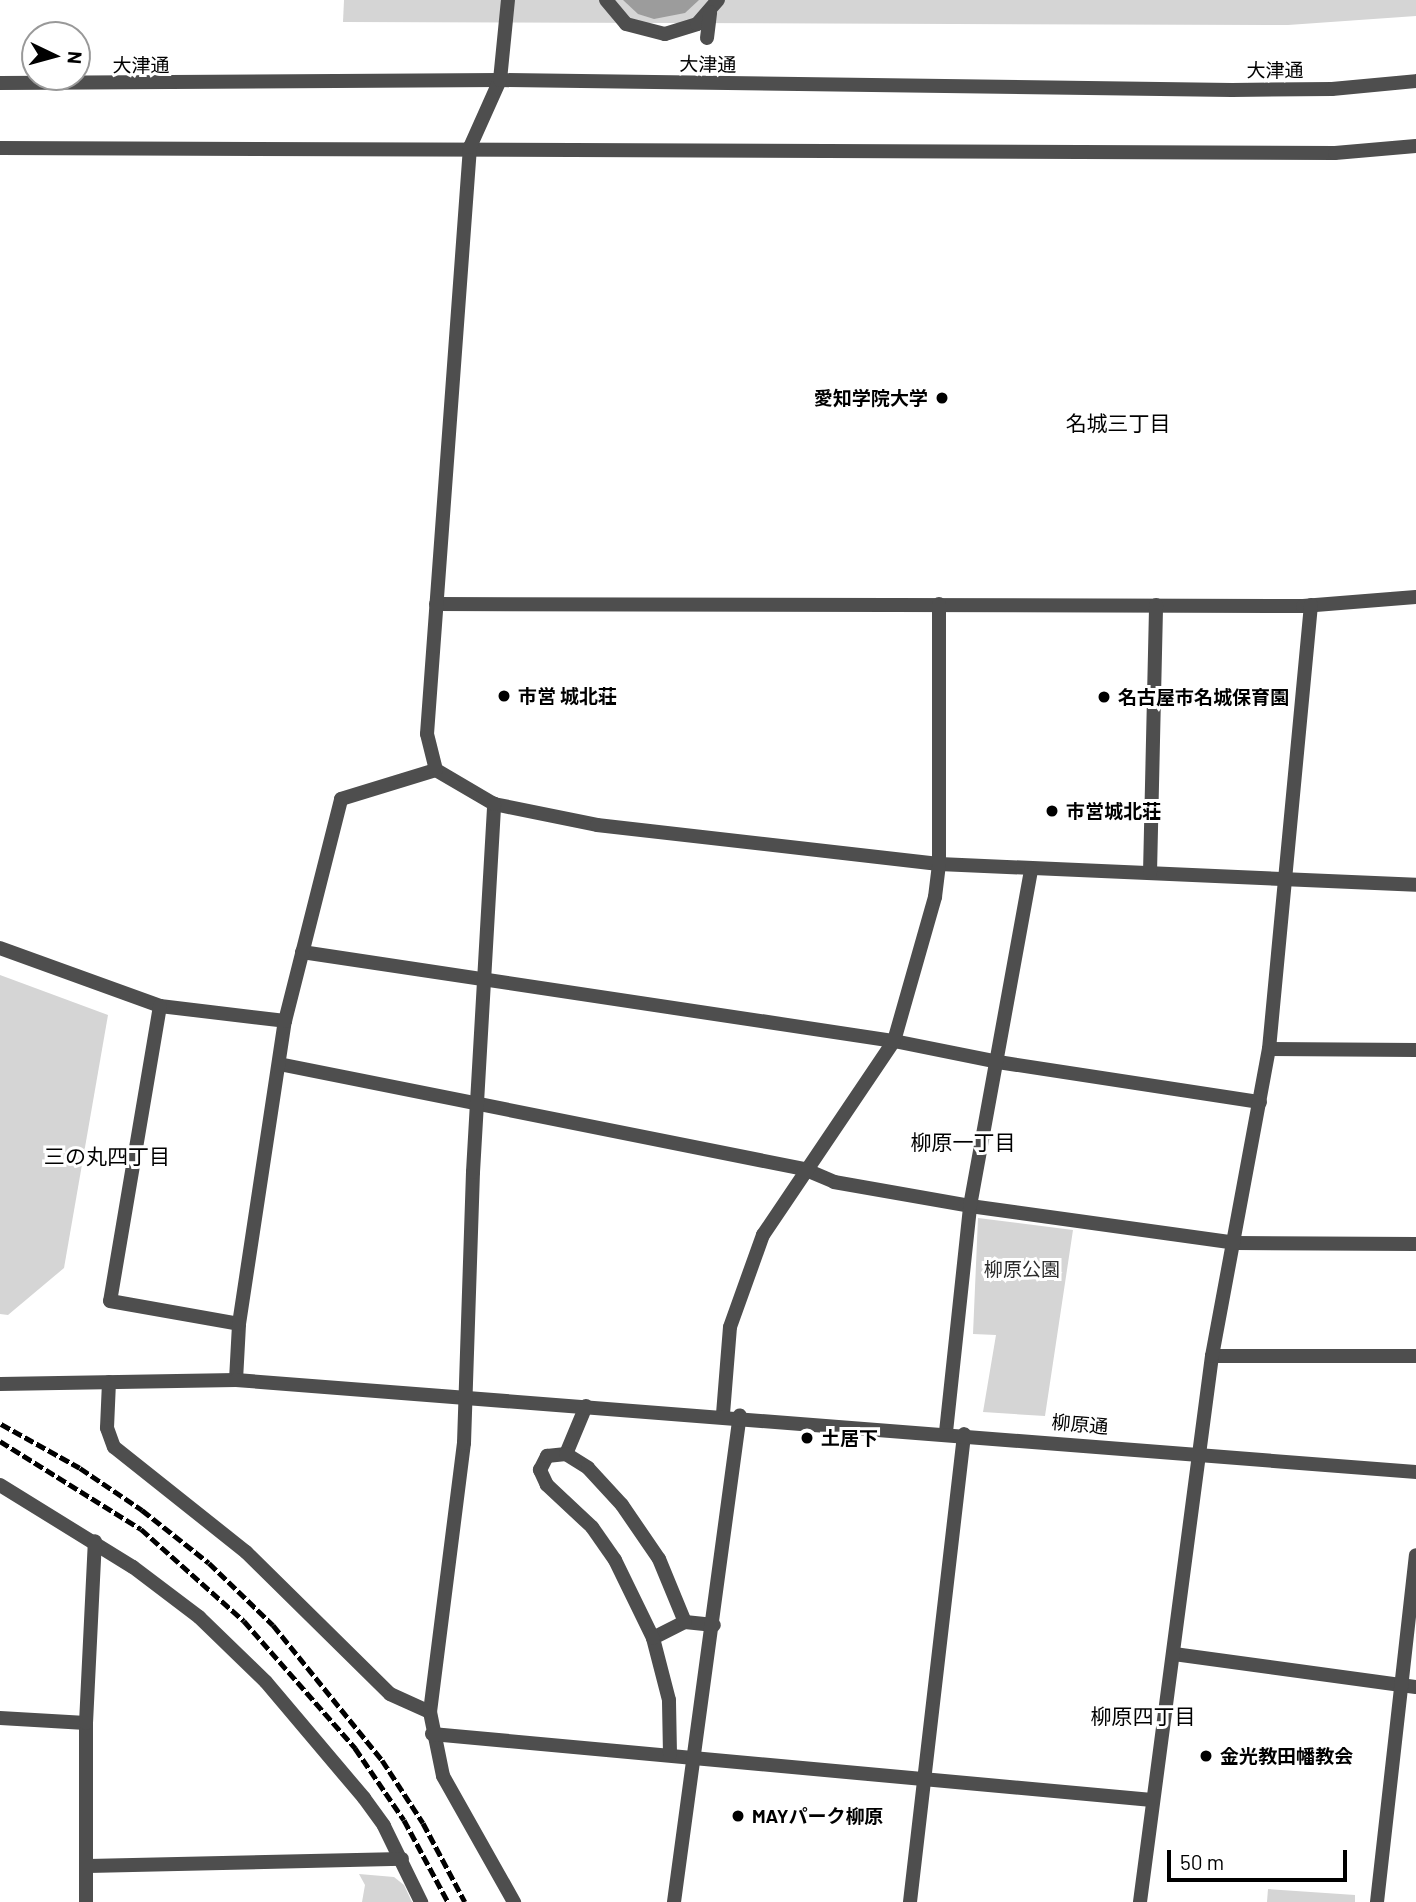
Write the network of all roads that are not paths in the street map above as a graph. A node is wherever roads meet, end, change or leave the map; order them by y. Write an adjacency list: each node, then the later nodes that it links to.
1 (508, 0): 5 (street)
2 (606, 0): 3 (street)
3 (714, 6): 4 (street)
4 (707, 38)
5 (499, 80): 6 (street, 大津通); 7 (street, 大津通); 9 (street)
6 (1416, 81)
7 (0, 83)
8 (1416, 146): 9 (street)
9 (470, 147): 10 (street); 12 (street)
10 (0, 148)
11 (1416, 597): 15 (street)
12 (436, 604): 13 (street); 16 (street)
13 (939, 604): 14 (street); 18 (street)
14 (1156, 605): 15 (street); 20 (street)
15 (1311, 605): 21 (street)
16 (436, 770): 17 (street); 24 (street)
17 (494, 804): 18 (street); 25 (street)
18 (939, 864): 19 (street); 28 (street)
19 (1031, 869): 20 (street); 31 (street)
20 (1150, 873): 21 (street)
21 (1288, 880): 22 (street); 29 (street)
22 (1416, 885)
23 (0, 948): 26 (street)
24 (302, 951): 25 (street); 27 (street)
25 (486, 980): 28 (street); 34 (street)
26 (160, 1006): 27 (street); 39 (street)
27 (285, 1021): 32 (street)
28 (894, 1041): 31 (street); 35 (street)
29 (1269, 1049): 30 (street); 33 (street)
30 (1416, 1050)
31 (998, 1062): 33 (street); 36 (street)
32 (279, 1064): 34 (street); 39 (street)
33 (1260, 1102): 37 (street)
34 (478, 1103): 35 (street); 45 (street)
35 (804, 1169): 36 (street); 47 (street)
36 (970, 1206): 37 (street); 49 (street)
37 (1236, 1243): 38 (street); 40 (street)
38 (1416, 1244)
39 (239, 1324): 42 (street)
40 (1212, 1356): 41 (street); 52 (street)
41 (1416, 1356)
42 (236, 1380): 43 (street, 柳原通); 45 (street, 柳原通)
43 (108, 1382): 44 (street, 柳原通); 63 (street)
44 (0, 1384)
45 (464, 1397): 46 (street, 柳原通); 63 (street)
46 (586, 1406): 47 (street, 柳原通); 51 (street)
47 (723, 1414): 48 (street, 柳原通)
48 (740, 1415): 49 (street, 柳原通); 58 (street)
49 (946, 1433): 50 (street, 柳原通)
50 (964, 1434): 52 (street, 柳原通); 69 (street)
51 (566, 1454): 57 (street); 59 (street)
52 (1200, 1454): 53 (street, 柳原通); 60 (street)
53 (1416, 1472)
54 (0, 1485): 55 (street)
55 (95, 1541): 65 (street); 71 (street)
56 (1416, 1555): 61 (street)
57 (685, 1622): 58 (street); 59 (street)
58 (714, 1625): 68 (street)
59 (653, 1638): 67 (street)
60 (1174, 1654): 61 (street); 70 (street)
61 (1401, 1685): 62 (street); 79 (street)
62 (1416, 1687)
63 (430, 1712): 66 (street)
64 (0, 1718): 65 (street)
65 (86, 1723): 72 (street)
66 (432, 1734): 67 (street); 75 (street)
67 (670, 1755): 68 (street)
68 (694, 1757): 69 (street); 76 (street)
69 (922, 1779): 70 (street); 77 (street)
70 (1152, 1800): 78 (street)
71 (401, 1859): 72 (street); 74 (street)
72 (88, 1866): 73 (street)
73 (86, 1902)
74 (421, 1902)
75 (514, 1902)
76 (674, 1902)
77 (910, 1902)
78 (1140, 1902)
79 (1377, 1902)

